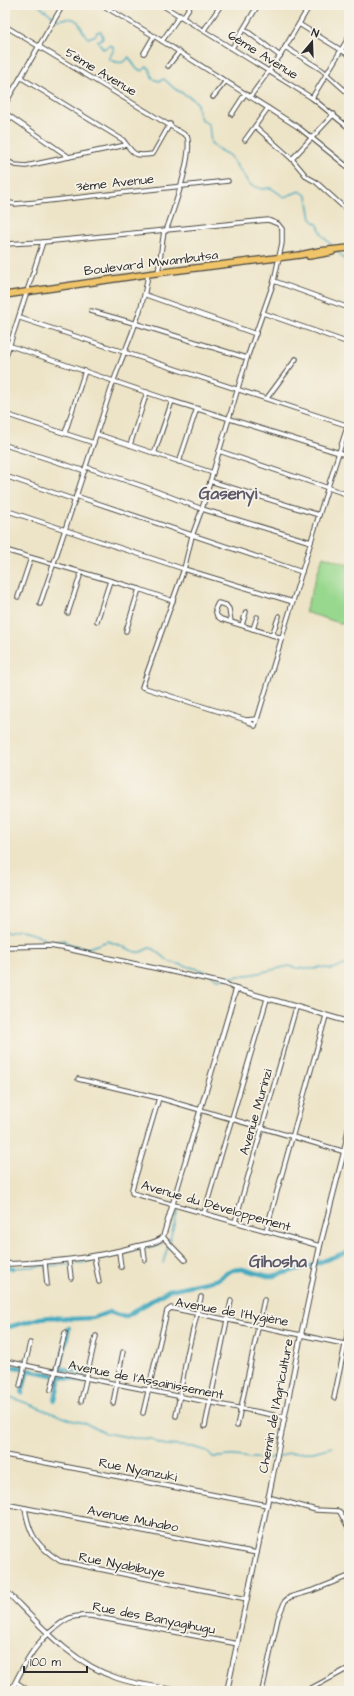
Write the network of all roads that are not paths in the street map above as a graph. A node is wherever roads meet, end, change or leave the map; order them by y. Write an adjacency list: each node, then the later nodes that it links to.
1 (63, 5): 17 (street)
2 (102, 5): 14 (street)
3 (162, 5): 9 (street, 6ème Avenue)
4 (191, 5): 9 (street)
5 (221, 5): 13 (street)
6 (258, 5): 12 (street)
7 (304, 5): 8 (street)
8 (310, 6): 10 (street)
9 (181, 16): 13 (street, 6ème Avenue); 16 (street)
10 (299, 24): 18 (street); 20 (street)
11 (5, 26): 17 (street, 5ème Avenue)
12 (244, 29): 19 (street); 24 (street)
13 (204, 30): 19 (street, 6ème Avenue)
14 (154, 36): 16 (street); 22 (street)
15 (349, 37): 20 (street)
16 (162, 41): 21 (street)
17 (38, 46): 28 (street); 40 (street, 5ème Avenue)
18 (285, 47): 24 (street); 27 (street)
19 (232, 48): 26 (street, 6ème Avenue)
20 (341, 50): 23 (street); 27 (street)
21 (180, 52): 25 (street); 29 (street)
22 (144, 54)
23 (349, 55)
24 (280, 56): 26 (street)
25 (168, 66)
26 (269, 71): 32 (street); 34 (street, 6ème Avenue)
27 (326, 73): 31 (street); 34 (street)
28 (20, 77): 35 (street); 45 (street)
29 (226, 82): 30 (street); 33 (street)
30 (245, 94): 32 (street); 38 (street)
31 (349, 94)
32 (250, 96): 36 (street)
33 (213, 97)
34 (312, 98): 39 (street, 6ème Avenue)
35 (5, 104)
36 (268, 108): 41 (street); 43 (street)
37 (5, 113): 46 (street)
38 (232, 114)
39 (334, 114): 42 (street, 6ème Avenue); 43 (street)
40 (170, 124): 45 (street); 51 (street, 5ème Avenue)
41 (256, 127): 44 (street); 47 (street)
42 (349, 128)
43 (312, 137): 47 (street); 49 (street)
44 (245, 140)
45 (126, 145): 46 (street)
46 (69, 157): 48 (street)
47 (292, 159): 53 (street)
48 (5, 160)
49 (349, 168)
50 (228, 181): 51 (street, 3ème Avenue)
51 (181, 186): 52 (street, 3ème Avenue); 54 (street)
52 (5, 202)
53 (349, 212)
54 (165, 231): 55 (street); 58 (street); 59 (street)
55 (43, 242): 56 (street); 62 (street)
56 (5, 244)
57 (349, 248): 58 (highway, Boulevard Mwambutsa)
58 (280, 258): 59 (highway, Boulevard Mwambutsa); 61 (street)
59 (158, 273): 60 (highway, Boulevard Mwambutsa)
60 (148, 274): 62 (highway, Boulevard Mwambutsa); 64 (street)
61 (274, 281): 65 (street); 67 (street)
62 (27, 291): 63 (highway, Boulevard Mwambutsa); 68 (street)
63 (5, 295)
64 (146, 296): 69 (street); 70 (street)
65 (349, 308)
66 (91, 311): 69 (street)
67 (263, 313): 70 (street); 71 (street)
68 (20, 318): 73 (street); 74 (street)
69 (137, 324): 74 (street); 75 (street)
70 (256, 334): 75 (street)
71 (349, 343)
72 (5, 344): 73 (street)
73 (10, 346): 76 (street); 78 (street)
74 (125, 352): 79 (street); 80 (street)
75 (247, 358): 80 (street)
76 (5, 359)
77 (296, 359): 82 (street)
78 (85, 371): 79 (street); 89 (street)
79 (114, 381): 81 (street); 90 (street)
80 (238, 389): 82 (street); 86 (street)
81 (147, 392): 83 (street); 93 (street)
82 (267, 398): 88 (street)
83 (172, 401): 84 (street); 96 (street)
84 (197, 408): 86 (street); 98 (street)
85 (5, 414): 89 (street)
86 (229, 418): 94 (street); 95 (street)
87 (349, 421): 88 (street)
88 (348, 426): 95 (street)
89 (64, 433): 91 (street)
90 (97, 434): 91 (street); 93 (street)
91 (94, 443): 99 (street)
92 (5, 445): 99 (street)
93 (130, 445): 96 (street)
94 (219, 451): 100 (street); 103 (street)
95 (339, 453): 97 (street); 103 (street)
96 (154, 454): 98 (street)
97 (349, 456)
98 (179, 462): 100 (street)
99 (85, 469): 105 (street); 106 (street)
100 (212, 473): 102 (street)
101 (5, 476): 105 (street)
102 (210, 481): 106 (street); 108 (street)
103 (328, 488): 104 (street); 108 (street)
104 (349, 495)
105 (75, 498): 109 (street); 110 (street)
106 (202, 509): 110 (street); 111 (street)
107 (5, 510): 109 (street)
108 (319, 515): 111 (street)
109 (65, 529): 114 (street); 115 (street)
110 (192, 536): 115 (street); 116 (street)
111 (311, 542): 116 (street)
112 (5, 550): 113 (street)
113 (30, 558): 114 (street); 120 (street)
114 (53, 565): 117 (street); 123 (street)
115 (184, 569): 121 (street); 122 (street)
116 (302, 572): 122 (street)
117 (81, 573): 118 (street); 125 (street)
118 (110, 581): 119 (street); 128 (street)
119 (139, 589): 121 (street); 132 (street)
120 (18, 597)
121 (173, 601): 136 (street)
122 (293, 602): 134 (street)
123 (40, 604)
124 (246, 612): 130 (street)
125 (68, 613)
126 (257, 616): 131 (street)
127 (279, 616): 133 (street)
128 (97, 621)
129 (231, 622): 129 (street); 130 (street)
130 (242, 625): 131 (street)
131 (253, 629): 133 (street)
132 (126, 631)
133 (272, 635): 134 (street)
134 (282, 638): 135 (street)
135 (257, 719): 136 (street); 136 (street)
136 (246, 720)
137 (5, 947): 138 (street)
138 (236, 989): 139 (street); 145 (street)
139 (267, 999): 140 (street); 146 (street)
140 (296, 1008): 141 (street); 148 (street, Avenue Murinzi)
141 (326, 1016): 142 (street); 149 (street)
142 (349, 1022)
143 (78, 1080): 144 (street)
144 (158, 1098): 145 (street); 151 (street, Avenue du Développement)
145 (201, 1111): 146 (street); 151 (street)
146 (231, 1119): 148 (street); 152 (street)
147 (349, 1126): 150 (street, Chemin de l'Agriculture)
148 (263, 1128): 149 (street); 153 (street, Avenue Murinzi)
149 (292, 1136): 150 (street); 154 (street)
150 (347, 1153): 157 (street, Chemin de l'Agriculture)
151 (173, 1204): 152 (street, Avenue du Développement); 155 (street)
152 (204, 1213): 153 (street, Avenue du Développement)
153 (235, 1222): 154 (street, Avenue du Développement)
154 (266, 1231): 157 (street, Avenue du Développement)
155 (163, 1237): 156 (street); 161 (street)
156 (143, 1245): 158 (street); 160 (street)
157 (320, 1246): 177 (street, Chemin de l'Agriculture)
158 (119, 1252): 159 (street); 165 (street)
159 (94, 1257): 162 (street); 167 (street)
160 (145, 1260)
161 (185, 1260)
162 (69, 1261): 163 (street); 166 (street)
163 (45, 1263): 164 (street); 168 (street)
164 (5, 1264)
165 (121, 1267)
166 (72, 1278)
167 (99, 1282)
168 (47, 1284)
169 (201, 1297): 172 (street)
170 (264, 1300): 174 (street)
171 (230, 1301): 173 (street)
172 (196, 1314): 173 (street, Avenue de l'Hygiène); 189 (street, Avenue de l'Hygiène); 190 (street)
173 (226, 1320): 174 (street, Avenue de l'Hygiène); 194 (street)
174 (258, 1325): 177 (street, Avenue de l'Hygiène); 195 (street)
175 (349, 1326): 180 (street)
176 (65, 1333): 184 (street)
177 (301, 1335): 180 (street, Avenue de l'Hygiène); 198 (street, Chemin de l'Agriculture)
178 (96, 1336): 185 (street)
179 (30, 1343): 183 (street)
180 (347, 1345): 191 (street)
181 (123, 1352): 186 (street)
182 (5, 1361): 183 (street, Avenue de l'Assainissement)
183 (24, 1366): 184 (street, Avenue de l'Assainissement); 187 (street)
184 (56, 1372): 185 (street, Avenue de l'Assainissement); 188 (street)
185 (86, 1378): 186 (street, Avenue de l'Assainissement); 192 (street)
186 (116, 1384): 189 (street, Avenue de l'Assainissement); 193 (street)
187 (20, 1386)
188 (51, 1390)
189 (148, 1390): 190 (street, Avenue de l'Assainissement); 196 (street, Avenue de l'Hygiène)
190 (179, 1396): 194 (street, Avenue de l'Assainissement); 197 (street)
191 (334, 1398)
192 (81, 1400)
193 (113, 1403)
194 (210, 1403): 195 (street, Avenue de l'Assainissement); 199 (street)
195 (240, 1409): 198 (street, Avenue de l'Assainissement); 200 (street)
196 (143, 1413)
197 (176, 1416)
198 (284, 1417): 202 (street, Chemin de l'Agriculture)
199 (205, 1426)
200 (237, 1426)
201 (5, 1455): 204 (street, Rue Nyanzuki)
202 (268, 1498): 204 (street, Chemin de l'Agriculture); 206 (street)
203 (5, 1504): 205 (street, Avenue Muhabo)
204 (267, 1505): 207 (street, Chemin de l'Agriculture)
205 (25, 1508): 207 (street, Avenue Muhabo); 210 (street, Rue Nyabibuye)
206 (349, 1529)
207 (257, 1553): 210 (street, Chemin de l'Agriculture)
208 (349, 1576): 219 (street)
209 (5, 1590): 211 (street)
210 (247, 1600): 212 (street, Chemin de l'Agriculture)
211 (49, 1633): 212 (street, Rue des Banyagihugu); 214 (street); 217 (street)
212 (238, 1644): 218 (street, Chemin de l'Agriculture)
213 (349, 1668): 220 (street)
214 (16, 1682): 215 (street); 216 (street)
215 (12, 1691)
216 (29, 1691)
217 (180, 1691)
218 (227, 1691)
219 (262, 1691)
220 (306, 1691)

